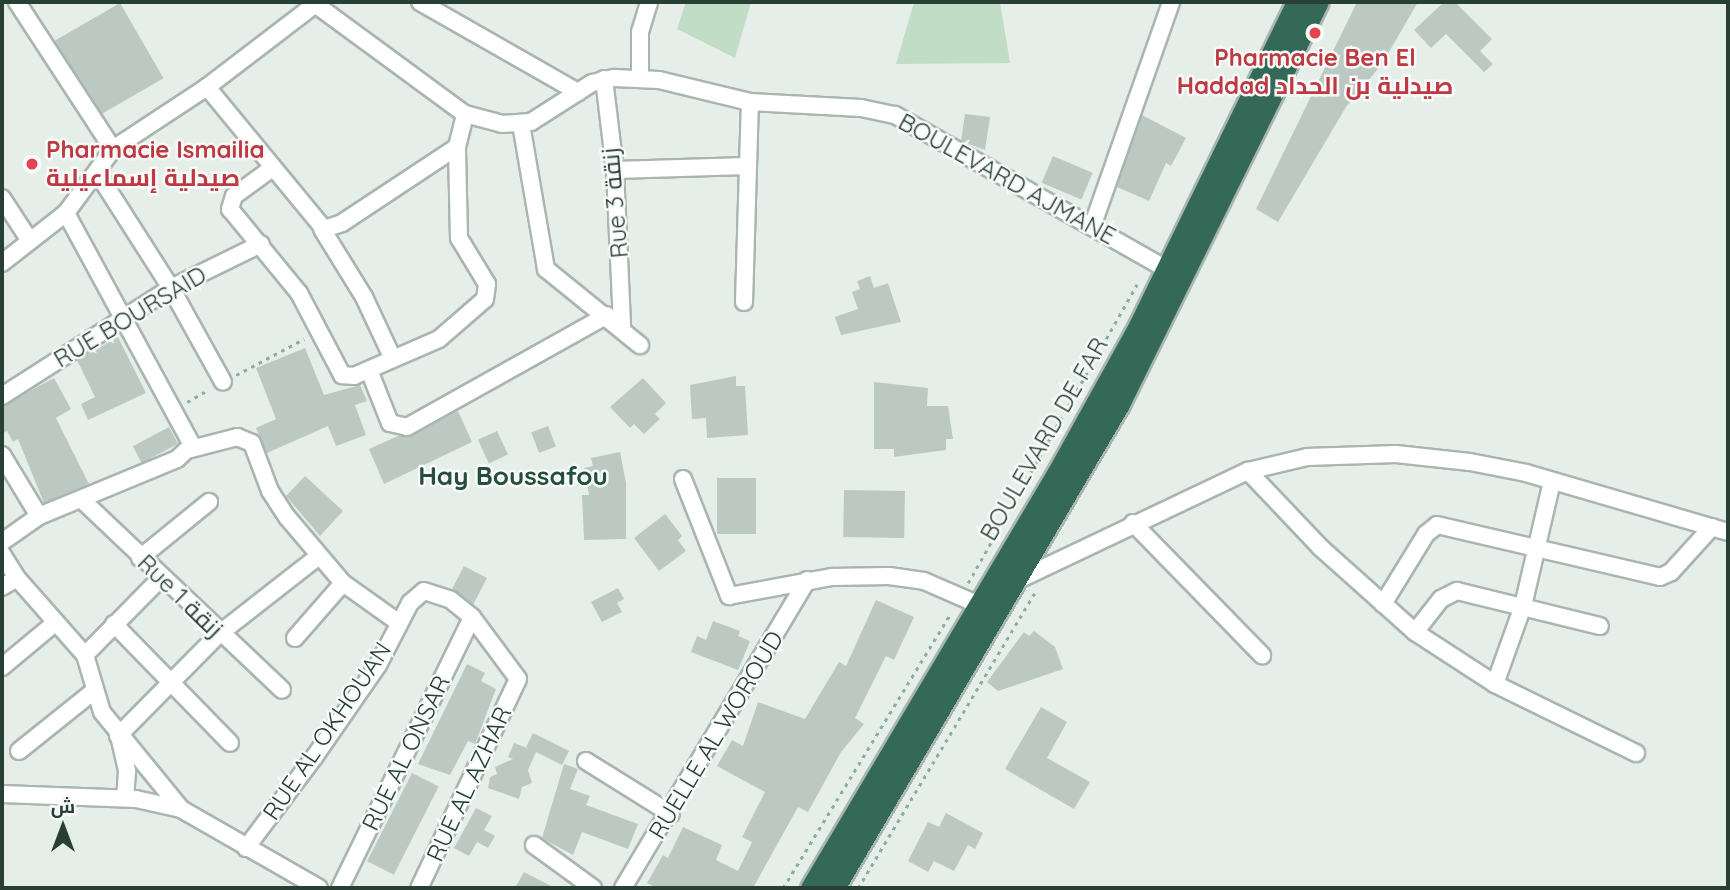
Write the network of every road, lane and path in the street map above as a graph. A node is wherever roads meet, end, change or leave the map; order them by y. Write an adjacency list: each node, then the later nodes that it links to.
1 (17, 2): 16 (street)
2 (420, 2): 11 (street)
3 (649, 2): 8 (street)
4 (1171, 2): 23 (street)
5 (1297, 2): 28 (highway, BOULEVARD DE FAR)
6 (1318, 2): 60 (highway, BOULEVARD DE FAR)
7 (316, 3): 10 (street); 13 (street)
8 (640, 78): 9 (street, BOULEVARD AJMANE); 12 (street, BOULEVARD AJMANE)
9 (604, 79): 11 (street, BOULEVARD AJMANE); 19 (street, Rue 3 زنقة)
10 (207, 87): 16 (street); 18 (street)
11 (578, 92): 14 (street, BOULEVARD AJMANE)
12 (750, 102): 17 (street); 23 (street, BOULEVARD AJMANE)
13 (465, 114): 14 (street); 15 (street)
14 (521, 124): 31 (street)
15 (457, 147): 24 (street); 36 (street)
16 (113, 149): 20 (street)
17 (747, 166): 19 (street); 30 (street)
18 (271, 169): 24 (street); 26 (street)
19 (615, 170): 33 (street, Rue 3 زنقة)
20 (98, 174): 22 (street); 29 (street)
21 (2, 198): 25 (street)
22 (66, 212): 25 (street); 32 (street)
23 (1093, 225): 28 (street, BOULEVARD AJMANE)
24 (322, 229): 36 (street)
25 (30, 241): 27 (street)
26 (261, 244): 29 (street, RUE BOURSAID); 34 (street)
27 (2, 263)
28 (1158, 265): 63 (path); 63 (highway, BOULEVARD DE FAR)
29 (171, 288): 32 (street, RUE BOURSAID); 38 (street)
30 (744, 302)
31 (607, 315): 33 (street); 37 (street)
32 (125, 316): 39 (street, RUE BOURSAID); 40 (street)
33 (622, 327): 35 (street)
34 (320, 331): 37 (street); 38 (path)
35 (640, 345)
36 (393, 359): 37 (street)
37 (369, 370)
38 (223, 382): 40 (path)
39 (2, 396)
40 (174, 408): 41 (street)
41 (184, 454): 46 (street); 55 (street)
42 (2, 455): 48 (street)
43 (1248, 471): 45 (street); 49 (street); 64 (street)
44 (683, 479): 59 (street)
45 (1552, 481): 50 (street); 53 (street)
46 (81, 499): 48 (street); 56 (street, Rue 1 زنقة)
47 (209, 502): 56 (street)
48 (39, 516): 52 (street)
49 (1133, 523): 60 (street); 75 (street)
50 (1712, 527): 51 (street); 53 (street)
51 (1728, 532)
52 (2, 542)
53 (1536, 549): 64 (street); 65 (street)
54 (2, 554): 58 (street)
55 (319, 556): 61 (street); 72 (street)
56 (139, 558): 57 (street, Rue 1 زنقة)
57 (162, 577): 69 (street); 72 (street, Rue 1 زنقة)
58 (17, 578): 62 (street); 67 (street)
59 (807, 580): 63 (street); 89 (street, RUELLE AL WOROUD)
60 (1016, 581): 99 (highway, BOULEVARD DE FAR)
61 (343, 583): 68 (street); 73 (street)
62 (2, 587)
63 (969, 600): 97 (path); 98 (highway, BOULEVARD DE FAR)
64 (1382, 604): 71 (street)
65 (1523, 606): 70 (street); 71 (street); 78 (street)
66 (472, 617): 68 (street, RUE AL OKHOUAN); 93 (street, RUE AL ONSAR); 94 (street, RUE AL AZHAR)
67 (55, 623): 74 (street); 76 (street)
68 (399, 623): 91 (street, RUE AL OKHOUAN)
69 (114, 624): 74 (street); 77 (street)
70 (1600, 626)
71 (1415, 632): 78 (street)
72 (219, 634): 77 (street); 79 (street, Rue 1 زنقة)
73 (295, 638)
74 (85, 655): 80 (street)
75 (1262, 655)
76 (2, 667)
77 (170, 684): 81 (street); 82 (street)
78 (1495, 684): 84 (street)
79 (282, 690)
80 (94, 691): 81 (street); 83 (street)
81 (117, 732): 87 (street); 88 (street)
82 (230, 743)
83 (19, 751)
84 (1636, 753)
85 (586, 761): 89 (street)
86 (2, 794): 87 (street)
87 (125, 798): 88 (street)
88 (181, 809): 91 (street)
89 (671, 814): 96 (street, RUELLE AL WOROUD)
90 (534, 845): 95 (street)
91 (246, 848): 92 (street)
92 (320, 888)
93 (340, 888)
94 (419, 888)
95 (593, 888)
96 (623, 888)
97 (783, 888)
98 (811, 888)
99 (834, 888)

